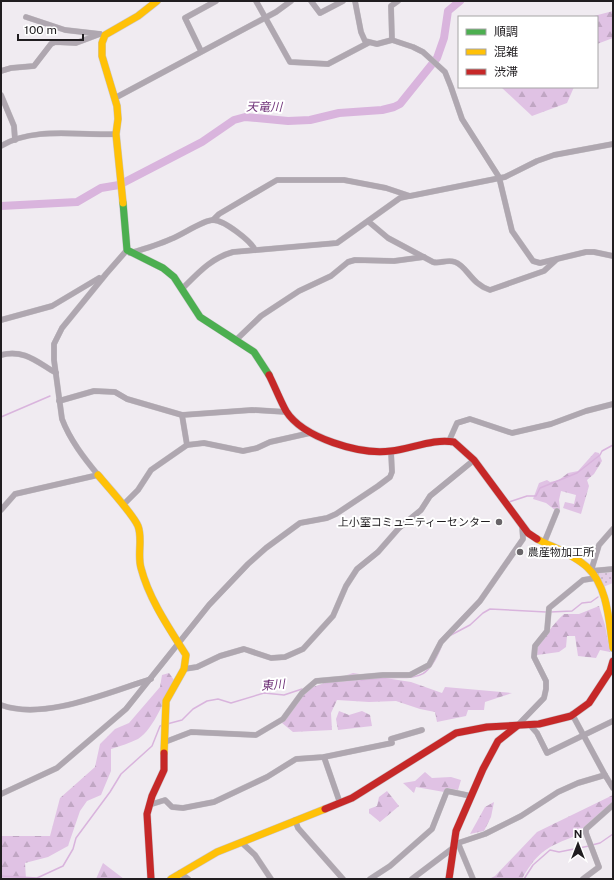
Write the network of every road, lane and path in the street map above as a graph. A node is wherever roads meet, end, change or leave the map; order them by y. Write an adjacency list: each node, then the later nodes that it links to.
1 (157, 1): 11 (street)
2 (216, 1): 14 (street)
3 (256, 1): 10 (street)
4 (291, 1): 10 (street)
5 (311, 1): 6 (street)
6 (343, 1)
7 (356, 1): 13 (street)
8 (398, 1): 12 (street)
9 (26, 17): 11 (street)
10 (265, 17): 13 (street); 14 (street)
11 (103, 35): 15 (street); 17 (street)
12 (392, 40): 13 (street); 22 (street)
13 (368, 43)
14 (201, 51): 17 (street)
15 (1, 71)
16 (1, 95): 19 (street)
17 (115, 98): 18 (street)
18 (116, 134): 19 (street); 27 (street)
19 (15, 140): 21 (street)
20 (613, 144): 22 (street)
21 (1, 146)
22 (499, 177): 23 (street); 30 (street)
23 (410, 196): 24 (street); 25 (street)
24 (213, 220): 26 (street); 27 (street)
25 (370, 222): 26 (street); 29 (street)
26 (255, 250): 32 (street)
27 (129, 252): 31 (street); 32 (street)
28 (613, 256): 30 (street)
29 (424, 257): 30 (street); 34 (street)
30 (559, 258)
31 (106, 274): 33 (street); 36 (street)
32 (182, 289): 34 (street)
33 (1, 320)
34 (236, 340): 39 (street)
35 (1, 355): 36 (street)
36 (56, 373): 37 (street)
37 (59, 401): 40 (street); 46 (street)
38 (613, 404): 42 (street)
39 (287, 412): 40 (street); 41 (street)
40 (182, 415): 43 (street)
41 (310, 433): 43 (street); 44 (street)
42 (449, 440): 44 (street); 45 (street)
43 (187, 445): 47 (street)
44 (391, 451): 57 (street)
45 (474, 460): 50 (street); 60 (street)
46 (98, 475): 47 (street); 48 (street)
47 (123, 505): 57 (street)
48 (1, 510)
49 (557, 511): 52 (street)
50 (522, 525): 52 (street); 69 (street)
51 (613, 529): 54 (street)
52 (544, 543): 54 (street)
53 (613, 569): 54 (street)
54 (591, 571): 55 (street)
55 (596, 578): 56 (street); 66 (street)
56 (610, 612): 58 (street)
57 (179, 641): 60 (street); 61 (street)
58 (613, 648)
59 (613, 661): 63 (street)
60 (184, 670): 69 (street)
61 (152, 679): 62 (street); 73 (street)
62 (1, 705)
63 (572, 714): 65 (street); 68 (street)
64 (613, 721): 68 (street)
65 (529, 724): 66 (street); 68 (street)
66 (517, 726): 74 (street); 75 (street)
67 (422, 730): 70 (street)
68 (582, 736): 71 (street)
69 (165, 742): 77 (street)
70 (324, 757): 75 (street); 77 (street)
71 (604, 775): 72 (street); 80 (street)
72 (613, 788)
73 (1, 794)
74 (471, 796): 80 (street); 87 (street)
75 (340, 803): 78 (street)
76 (613, 805): 91 (street)
77 (149, 806): 82 (street)
78 (295, 820): 79 (street); 86 (street)
79 (241, 842): 81 (street); 85 (street)
80 (455, 845): 88 (street); 89 (street); 90 (street)
81 (180, 873): 83 (street); 84 (street)
82 (151, 879)
83 (171, 879)
84 (188, 879)
85 (271, 879)
86 (343, 879)
87 (370, 879)
88 (412, 879)
89 (449, 879)
90 (473, 879)
91 (583, 879)

